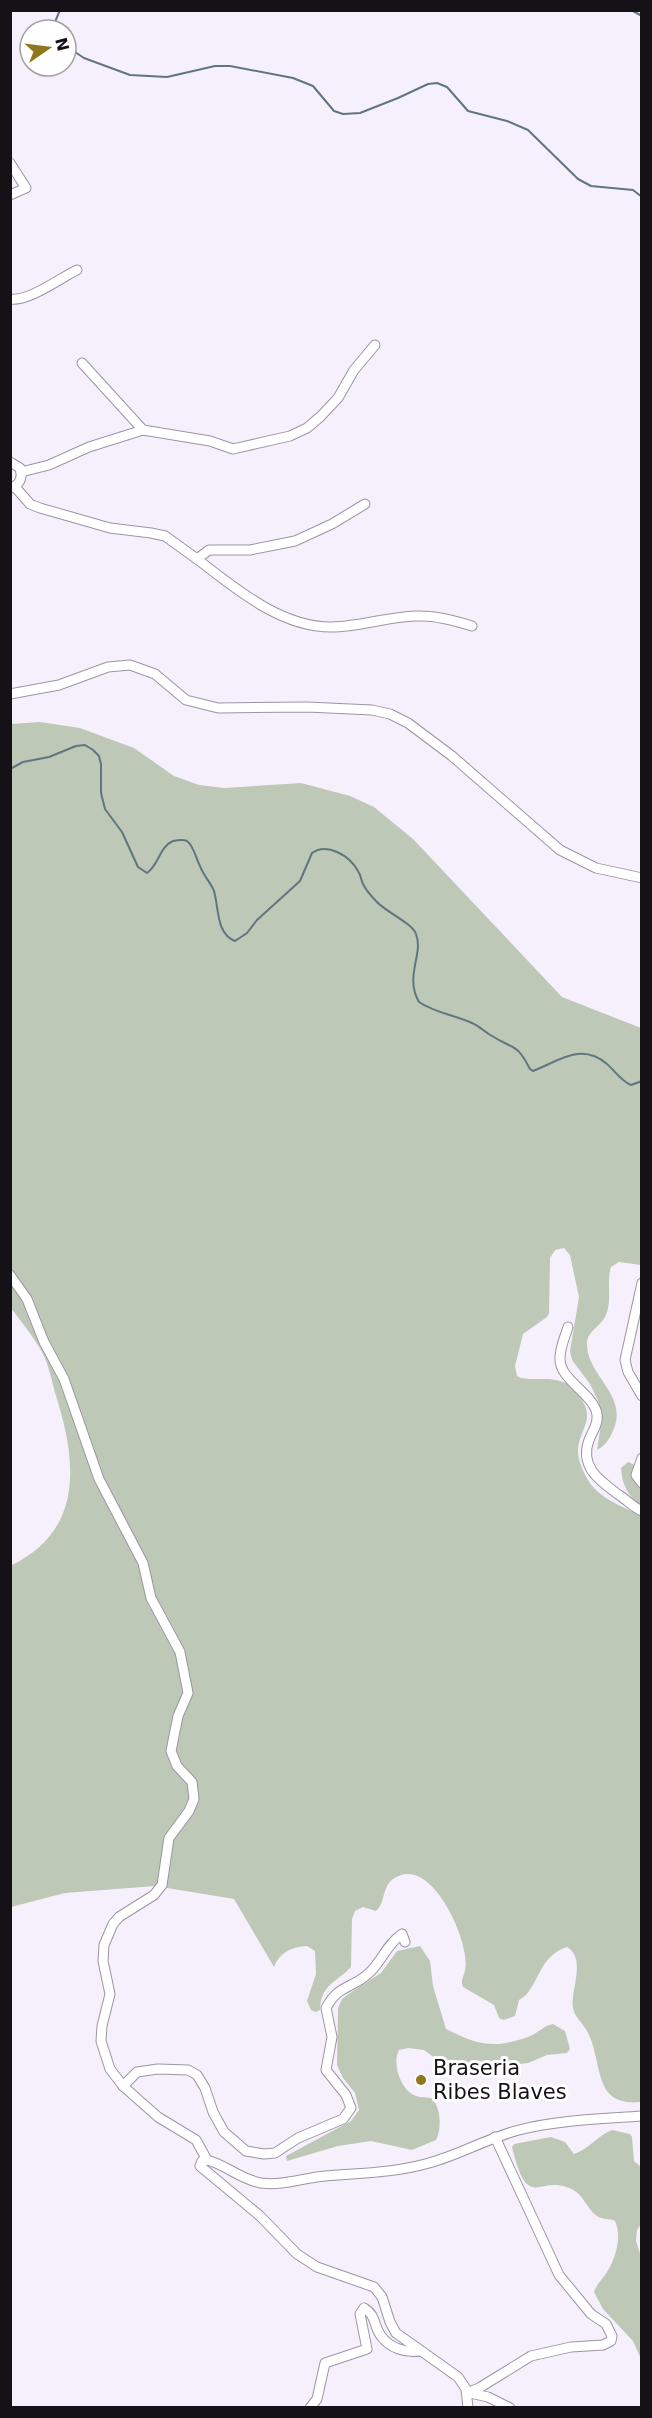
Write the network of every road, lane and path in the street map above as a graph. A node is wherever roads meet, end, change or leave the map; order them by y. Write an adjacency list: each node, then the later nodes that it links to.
1 (10, 163): 2 (street)
2 (10, 195)
3 (77, 270): 4 (street)
4 (10, 299)
5 (375, 345): 7 (street)
6 (82, 363): 7 (street)
7 (143, 430): 9 (street)
8 (10, 462): 9 (street)
9 (21, 472): 10 (street)
10 (13, 488): 12 (street)
11 (365, 504): 12 (street)
12 (197, 559): 13 (street)
13 (472, 626)
14 (10, 694): 15 (street)
15 (642, 878)
16 (10, 1275): 24 (street)
17 (642, 1282): 19 (street)
18 (568, 1327): 22 (street)
19 (642, 1396)
20 (642, 1458): 21 (street)
21 (642, 1483)
22 (642, 1511)
23 (405, 1942): 24 (street)
24 (123, 2086): 27 (street)
25 (642, 2116): 26 (street)
26 (495, 2137): 27 (street); 29 (street)
27 (207, 2160): 28 (street)
28 (419, 2351): 29 (street); 30 (street)
29 (467, 2393): 31 (street); 32 (street)
30 (310, 2408)
31 (468, 2408)
32 (510, 2408)

